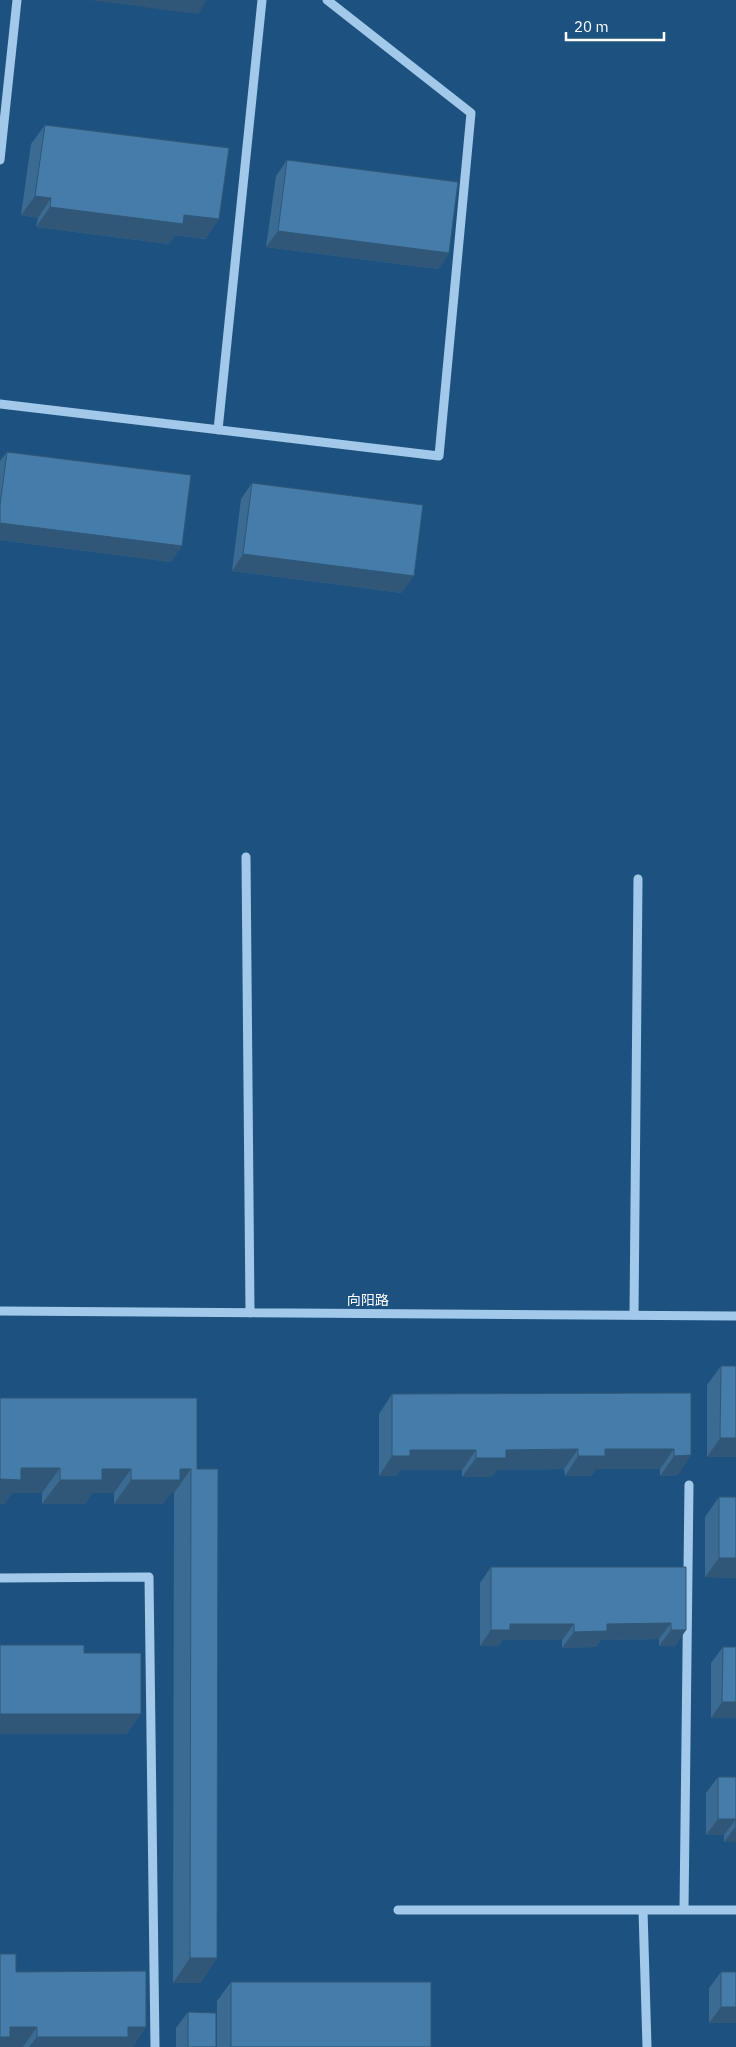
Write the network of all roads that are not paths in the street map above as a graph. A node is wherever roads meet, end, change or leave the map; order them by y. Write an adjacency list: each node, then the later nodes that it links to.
1 (17, 0): 4 (street)
2 (262, 0): 6 (street)
3 (327, 0): 6 (street)
4 (0, 160)
5 (0, 404): 6 (street)
6 (218, 430)
7 (246, 857): 10 (street)
8 (638, 879): 11 (street)
9 (0, 1311): 10 (street, 向阳路)
10 (250, 1313): 11 (street, 向阳路)
11 (634, 1315): 12 (street, 向阳路)
12 (736, 1316)
13 (689, 1485): 17 (street)
14 (0, 1578): 19 (street)
15 (398, 1910): 16 (street)
16 (643, 1910): 17 (street); 20 (street)
17 (684, 1910): 18 (street)
18 (736, 1910)
19 (155, 2047)
20 (647, 2047)

